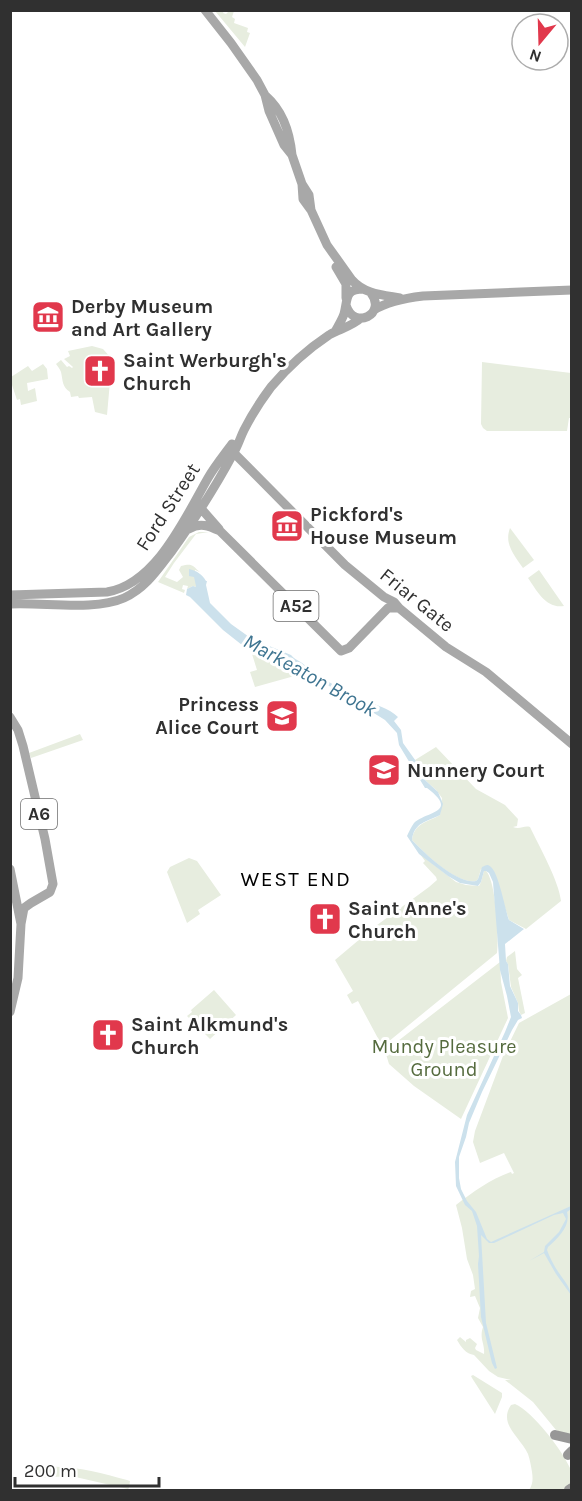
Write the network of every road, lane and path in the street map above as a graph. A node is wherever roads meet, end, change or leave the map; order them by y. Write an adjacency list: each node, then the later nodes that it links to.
1 (205, 10): 2 (main road)
2 (330, 251): 4 (main road); 6 (main road)
3 (572, 290): 5 (main road)
4 (367, 291): 5 (main road); 6 (main road); 7 (main road)
5 (402, 299): 7 (main road)
6 (346, 302): 8 (main road); 9 (main road)
7 (374, 310): 8 (main road)
8 (361, 318): 9 (main road)
9 (335, 332): 10 (main road)
10 (231, 451): 11 (main road, Ford Street); 12 (main road, Ford Street); 17 (main road, Friar Gate)
11 (196, 500): 12 (main road); 16 (main road, Ford Street)
12 (201, 509): 13 (main road, Ford Street); 14 (main road)
13 (187, 530): 14 (main road); 16 (main road, Ford Street)
14 (220, 531): 19 (main road, A52)
15 (10, 595): 16 (main road)
16 (113, 596): 18 (main road)
17 (384, 597): 19 (main road); 20 (main road, Friar Gate)
18 (10, 604)
19 (388, 608): 20 (main road)
20 (399, 608): 22 (main road, Friar Gate)
21 (10, 717): 25 (main road, A6)
22 (572, 744)
23 (10, 869): 24 (main road)
24 (14, 886): 25 (main road); 26 (main road)
25 (31, 903): 26 (main road)
26 (21, 924): 27 (main road)
27 (10, 1012)
28 (555, 1435): 29 (highway)
29 (572, 1439)

